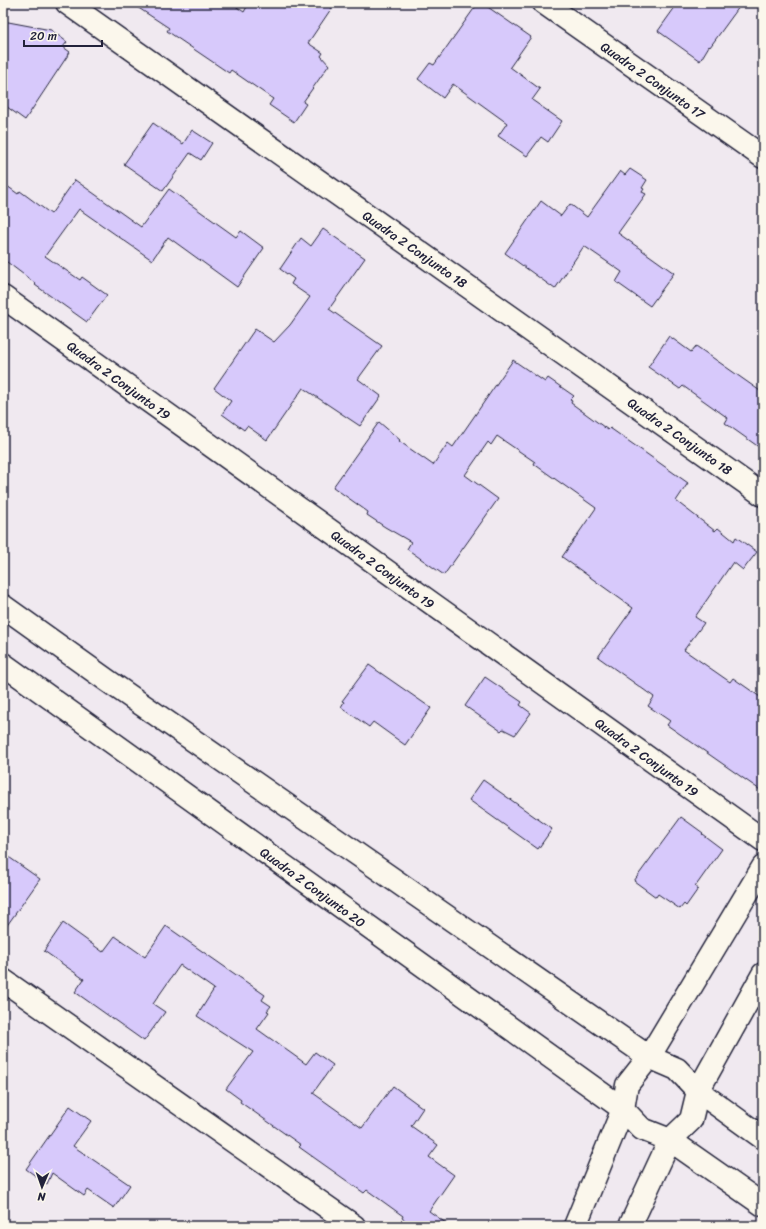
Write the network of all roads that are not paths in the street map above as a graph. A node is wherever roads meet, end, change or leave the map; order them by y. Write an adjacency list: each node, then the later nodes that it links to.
1 (67, 3): 5 (street, Quadra 2 Conjunto 18)
2 (544, 3): 3 (street, Quadra 2 Conjunto 17)
3 (763, 157)
4 (3, 297): 8 (street, Quadra 2 Conjunto 19)
5 (763, 495)
6 (3, 606): 12 (street)
7 (3, 664): 14 (street, Quadra 2 Conjunto 20)
8 (763, 840)
9 (763, 867): 12 (street)
10 (763, 974): 13 (street)
11 (3, 980): 18 (street)
12 (649, 1057): 13 (street); 14 (street)
13 (698, 1090): 15 (street); 16 (street)
14 (623, 1109): 16 (street); 19 (street)
15 (763, 1138)
16 (670, 1140): 17 (street); 20 (street)
17 (763, 1205)
18 (354, 1226)
19 (575, 1226)
20 (630, 1226)

